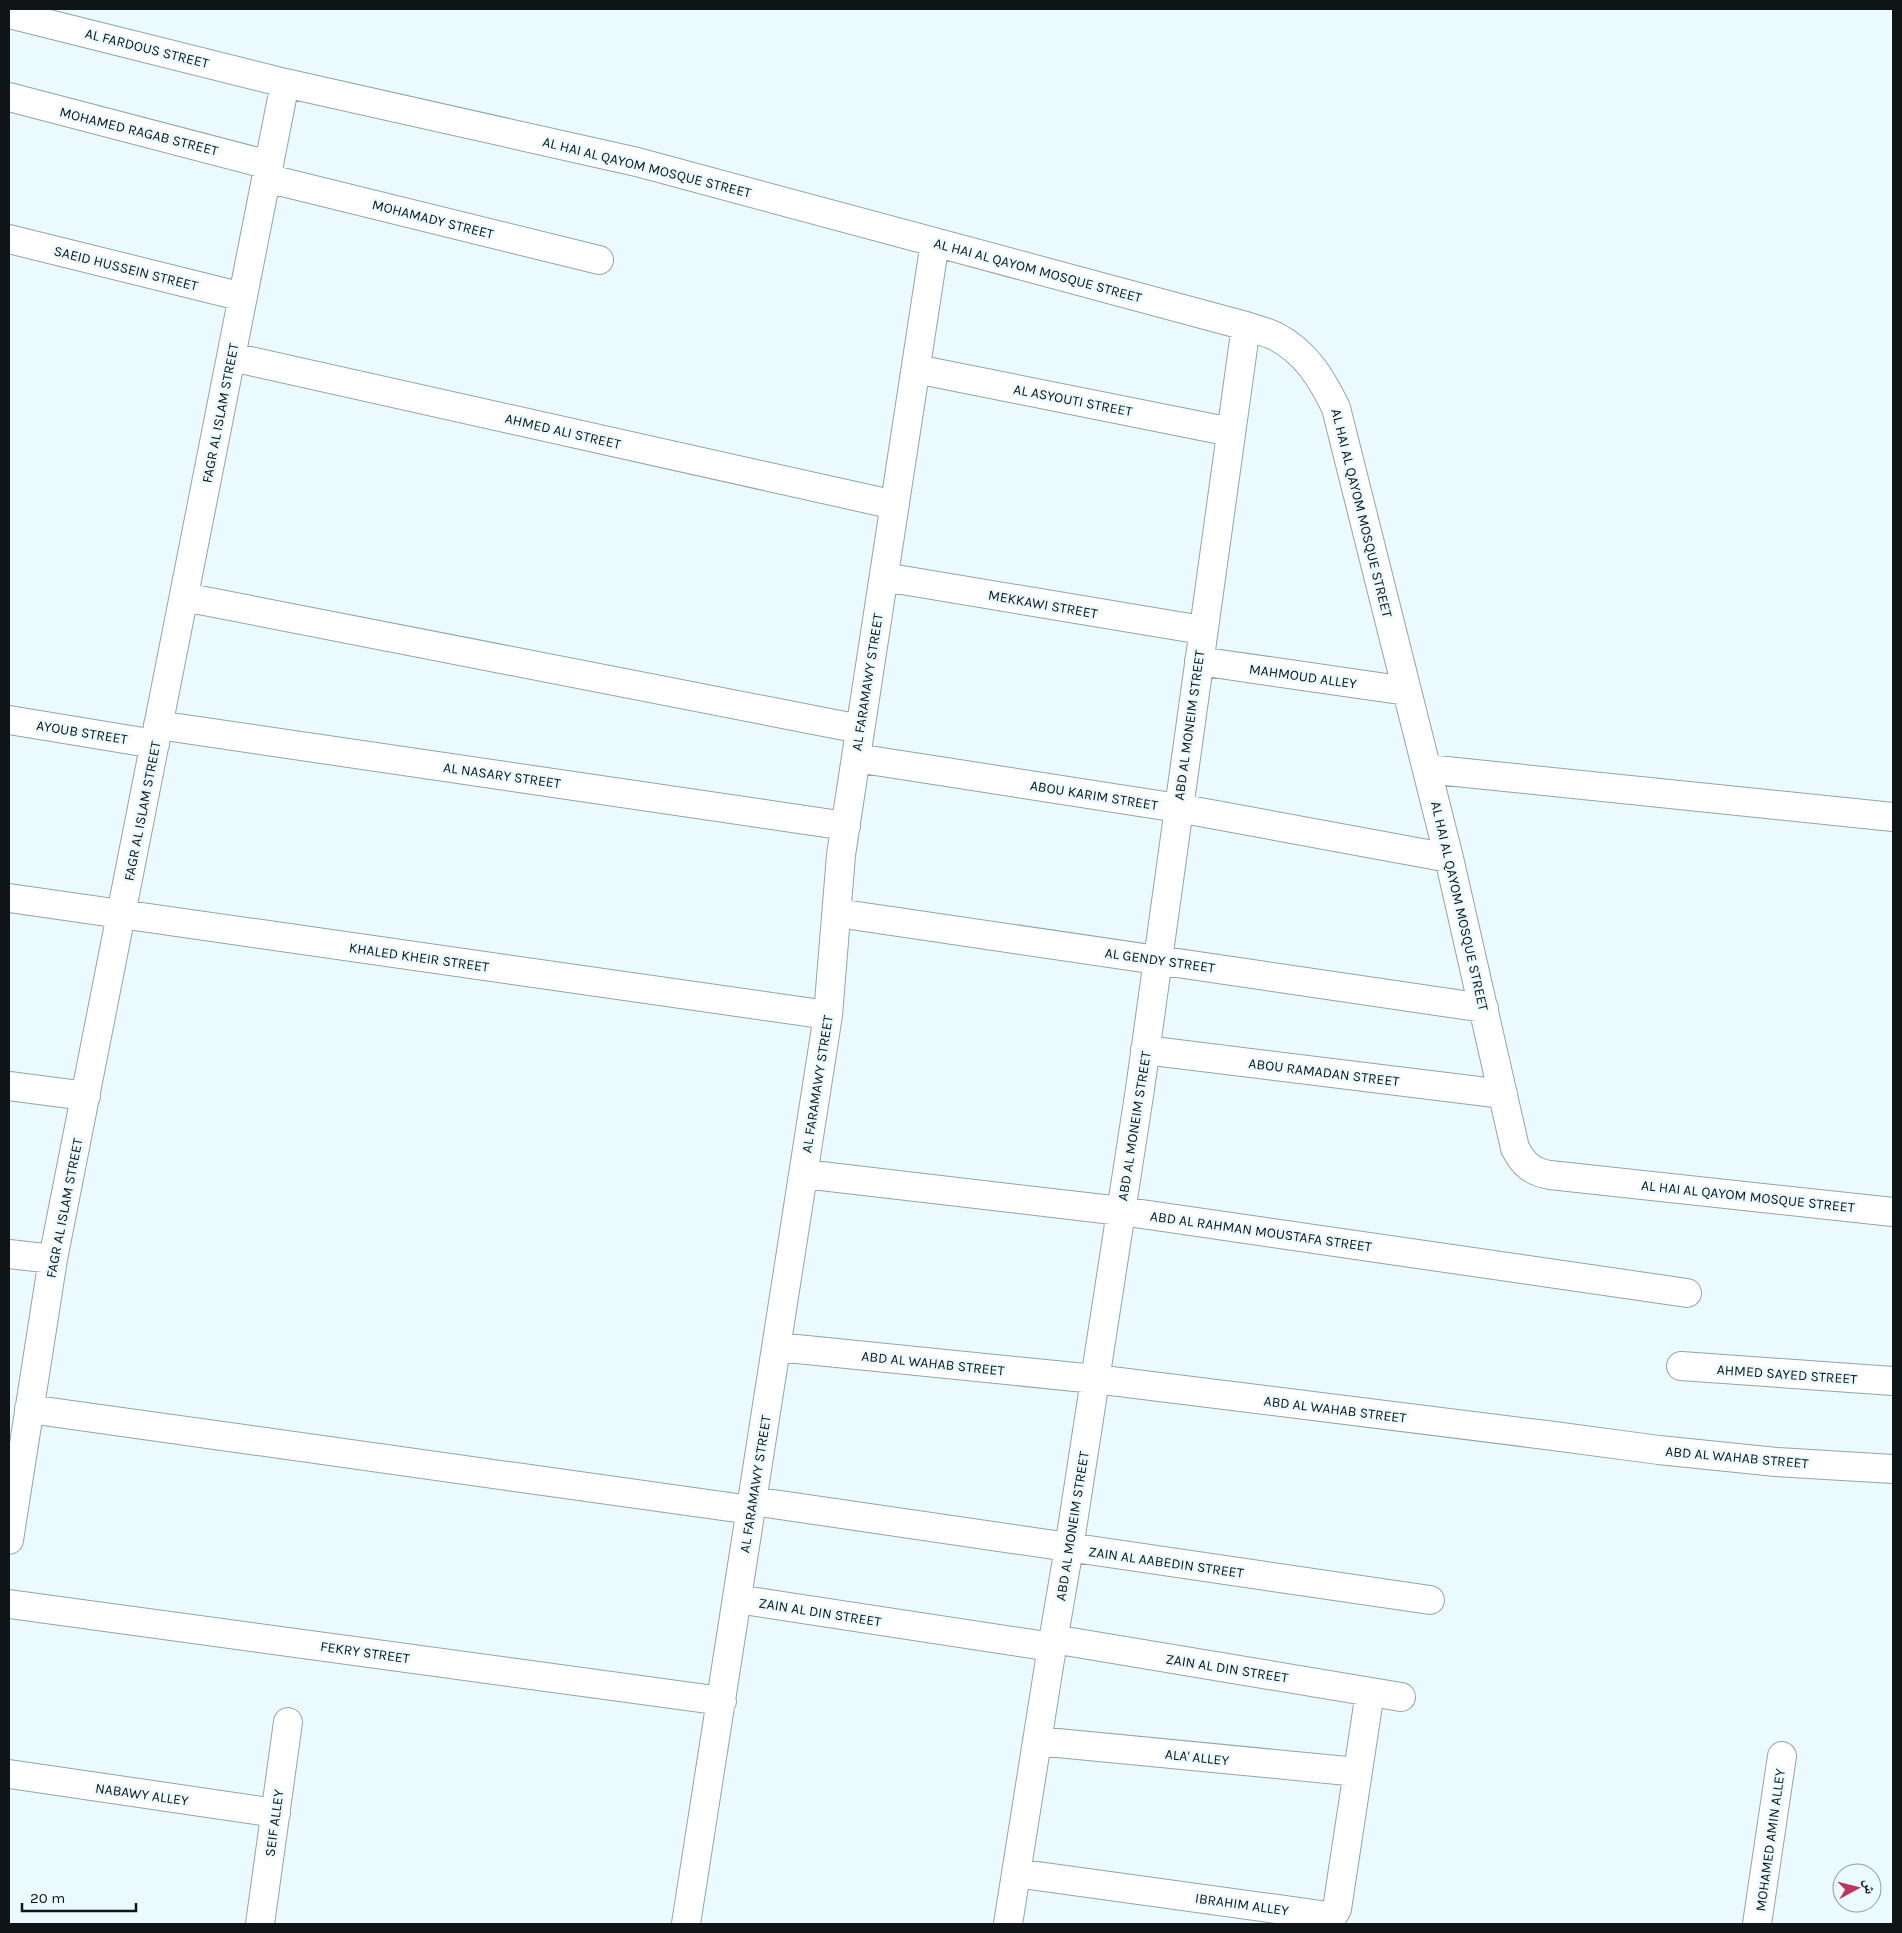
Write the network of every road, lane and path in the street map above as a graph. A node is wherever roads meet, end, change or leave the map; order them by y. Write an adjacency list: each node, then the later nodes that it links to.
1 (9, 14): 2 (street, AL FARDOUS STREET)
2 (286, 83): 4 (street, FAGR AL ISLAM STREET); 6 (street, AL HAI AL QAYOM MOSQUE STREET)
3 (9, 97): 4 (street, MOHAMED RAGAB STREET)
4 (268, 171): 7 (street, MOHAMADY STREET); 8 (street, FAGR AL ISLAM STREET)
5 (9, 239): 8 (street, SAEID HUSSEIN STREET)
6 (935, 242): 9 (street, AL HAI AL QAYOM MOSQUE STREET); 11 (street, AL FARAMAWY STREET)
7 (599, 260)
8 (244, 297): 10 (street, FAGR AL ISLAM STREET)
9 (1246, 326): 12 (street, ABD AL MONEIM STREET); 18 (street, AL HAI AL QAYOM MOSQUE STREET)
10 (232, 357): 13 (street, AHMED ALI STREET); 15 (street, FAGR AL ISLAM STREET)
11 (916, 369): 12 (street, AL ASYOUTI STREET); 13 (street, AL FARAMAWY STREET)
12 (1231, 432): 16 (street, ABD AL MONEIM STREET)
13 (895, 505): 14 (street, AL FARAMAWY STREET)
14 (884, 577): 16 (street, MEKKAWI STREET); 20 (street, AL FARAMAWY STREET)
15 (184, 598): 20 (street); 21 (street, FAGR AL ISLAM STREET)
16 (1202, 630): 17 (street, ABD AL MONEIM STREET)
17 (1199, 661): 18 (street, MAHMOUD ALLEY); 24 (street, ABD AL MONEIM STREET)
18 (1407, 691): 23 (street, AL HAI AL QAYOM MOSQUE STREET)
19 (9, 720): 21 (street, AYOUB STREET)
20 (860, 729): 22 (street, AL FARAMAWY STREET)
21 (156, 734): 26 (street, AL NASARY STREET); 30 (street, FAGR AL ISLAM STREET)
22 (856, 758): 24 (street, ABOU KARIM STREET); 26 (street, AL FARAMAWY STREET)
23 (1427, 769): 25 (street); 27 (street, AL HAI AL QAYOM MOSQUE STREET)
24 (1178, 808): 27 (street, ABOU KARIM STREET); 31 (street, ABD AL MONEIM STREET)
25 (1893, 817)
26 (846, 826): 29 (street, AL FARAMAWY STREET)
27 (1449, 858): 32 (street, AL HAI AL QAYOM MOSQUE STREET)
28 (9, 898): 30 (street, KHALED KHEIR STREET)
29 (837, 913): 31 (street, AL GENDY STREET); 33 (street, AL FARAMAWY STREET)
30 (121, 914): 33 (street, KHALED KHEIR STREET); 37 (street, FAGR AL ISLAM STREET)
31 (1158, 960): 32 (street, AL GENDY STREET); 34 (street, ABD AL MONEIM STREET)
32 (1484, 1008): 36 (street, AL HAI AL QAYOM MOSQUE STREET)
33 (828, 1015): 38 (street, AL FARAMAWY STREET)
34 (1146, 1050): 36 (street, ABOU RAMADAN STREET); 39 (street, ABD AL MONEIM STREET)
35 (9, 1086): 37 (street)
36 (1503, 1094): 40 (street, AL HAI AL QAYOM MOSQUE STREET)
37 (86, 1096): 42 (street, FAGR AL ISLAM STREET)
38 (804, 1174): 39 (street, ABD AL RAHMAN MOUSTAFA STREET); 44 (street, AL FARAMAWY STREET)
39 (1121, 1211): 43 (street, ABD AL RAHMAN MOUSTAFA STREET); 46 (street, ABD AL MONEIM STREET)
40 (1893, 1212)
41 (9, 1254): 42 (street)
42 (53, 1259): 48 (street, FAGR AL ISLAM STREET)
43 (1687, 1293)
44 (777, 1347): 46 (street, ABD AL WAHAB STREET); 50 (street, AL FARAMAWY STREET)
45 (1681, 1366): 47 (street, AHMED SAYED STREET)
46 (1095, 1379): 49 (street, ABD AL WAHAB STREET); 52 (street, ABD AL MONEIM STREET)
47 (1893, 1381)
48 (30, 1409): 50 (street, ZAIN AL AABEDIN STREET); 51 (street, FAGR AL ISLAM STREET)
49 (1893, 1469)
50 (752, 1505): 52 (street, ZAIN AL AABEDIN STREET); 53 (street, AL FARAMAWY STREET)
51 (9, 1540)
52 (1069, 1548): 54 (street, ZAIN AL AABEDIN STREET); 56 (street, ABD AL MONEIM STREET)
53 (737, 1600): 56 (street, ZAIN AL DIN STREET); 59 (street, AL FARAMAWY STREET)
54 (1430, 1600)
55 (9, 1604): 59 (street, FEKRY STREET)
56 (1052, 1643): 57 (street, ZAIN AL DIN STREET); 61 (street, ABD AL MONEIM STREET)
57 (1370, 1692): 58 (street, ZAIN AL DIN STREET); 63 (street, IBRAHIM ALLEY)
58 (1401, 1697)
59 (722, 1701): 68 (street, AL FARAMAWY STREET)
60 (288, 1722): 65 (street, SEIF ALLEY)
61 (1037, 1741): 63 (street, ALA' ALLEY); 66 (street, ABD AL MONEIM STREET)
62 (1782, 1756): 70 (street, MOHAMED AMIN ALLEY)
63 (1358, 1772): 66 (street, IBRAHIM ALLEY)
64 (9, 1774): 65 (street, NABAWY ALLEY)
65 (276, 1813): 67 (street, SEIF ALLEY)
66 (1016, 1874): 69 (street, ABD AL MONEIM STREET)
67 (260, 1924)
68 (686, 1924)
69 (1008, 1924)
70 (1758, 1924)

